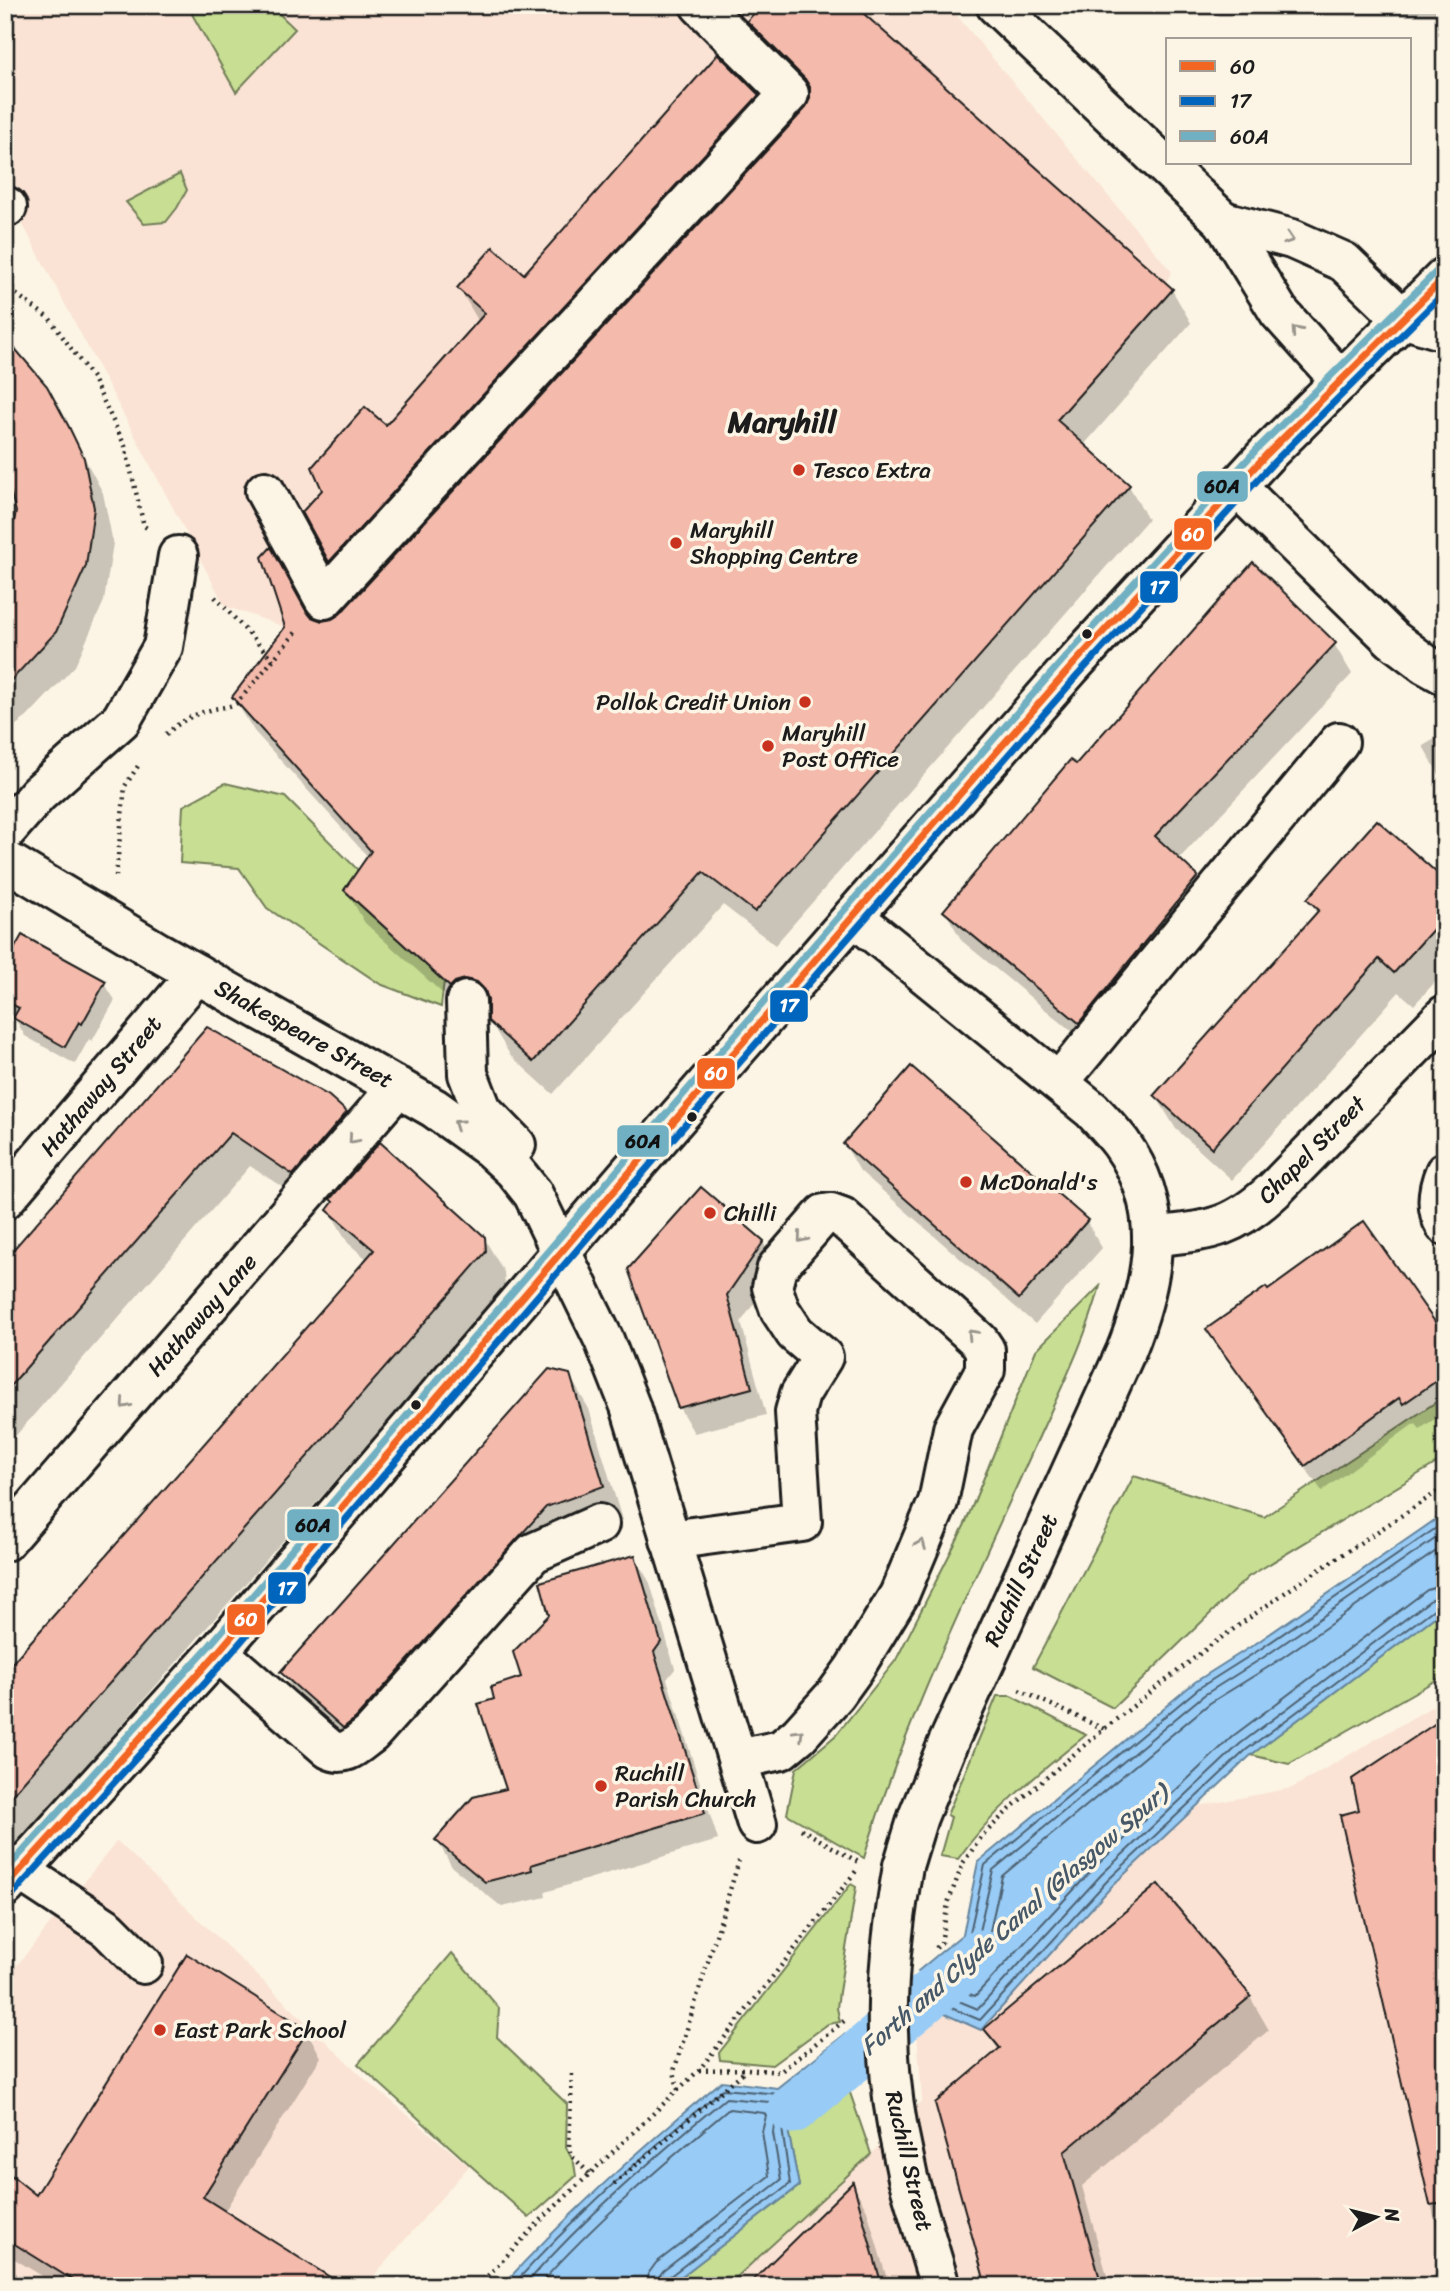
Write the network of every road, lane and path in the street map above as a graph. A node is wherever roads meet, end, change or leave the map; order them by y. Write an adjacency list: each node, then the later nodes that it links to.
1 (700, 5): 12 (street)
2 (996, 5): 3 (street)
3 (1223, 221): 6 (street, one-way to 6); 8 (street, one-way to 3)
4 (1445, 277): 6 (street)
5 (5, 286): 11 (path)
6 (1402, 318): 7 (street); 8 (street)
7 (1445, 331)
8 (1341, 381): 9 (street)
9 (1237, 486): 14 (street); 20 (street)
10 (265, 491): 12 (street)
11 (178, 556): 13 (path); 18 (street)
12 (324, 599): 13 (path)
13 (273, 660): 15 (path)
14 (1445, 676)
15 (157, 742)
16 (1339, 742): 25 (street)
17 (143, 758): 21 (path)
18 (5, 832)
19 (5, 860): 21 (street, Shakespeare Street)
20 (853, 916): 25 (street, Ruchill Street); 31 (street)
21 (114, 926): 22 (street, Shakespeare Street)
22 (197, 974): 26 (street, Shakespeare Street); 28 (street, Hathaway Street)
23 (466, 1001): 31 (street)
24 (1445, 1014): 30 (street, Chapel Street)
25 (1059, 1082): 30 (street, Ruchill Street)
26 (398, 1087): 31 (street, Shakespeare Street, one-way to 26); 35 (street, Hathaway Lane, one-way to 35)
27 (1445, 1172): 29 (street)
28 (5, 1199)
29 (1445, 1225)
30 (1152, 1237): 37 (street, Ruchill Street)
31 (561, 1251): 34 (street, Shakespeare Street); 36 (street)
32 (1445, 1487): 38 (path)
33 (599, 1524): 36 (street)
34 (670, 1539): 39 (street, Shakespeare Street); 39 (street, one-way to 34)
35 (5, 1541)
36 (218, 1652): 41 (street)
37 (979, 1672): 38 (path); 52 (street, Ruchill Street, bridge)
38 (1104, 1729): 42 (path)
39 (738, 1759): 40 (street, Shakespeare Street)
40 (757, 1824): 46 (path); 48 (path)
41 (13, 1879): 43 (street)
42 (929, 1955)
43 (143, 1964)
44 (855, 2014): 45 (path)
45 (747, 2069): 46 (path); 50 (path)
46 (699, 2070): 48 (path)
47 (572, 2074): 49 (path)
48 (678, 2091): 49 (path)
49 (590, 2174): 51 (path)
50 (614, 2184)
51 (478, 2286)
52 (940, 2286)

